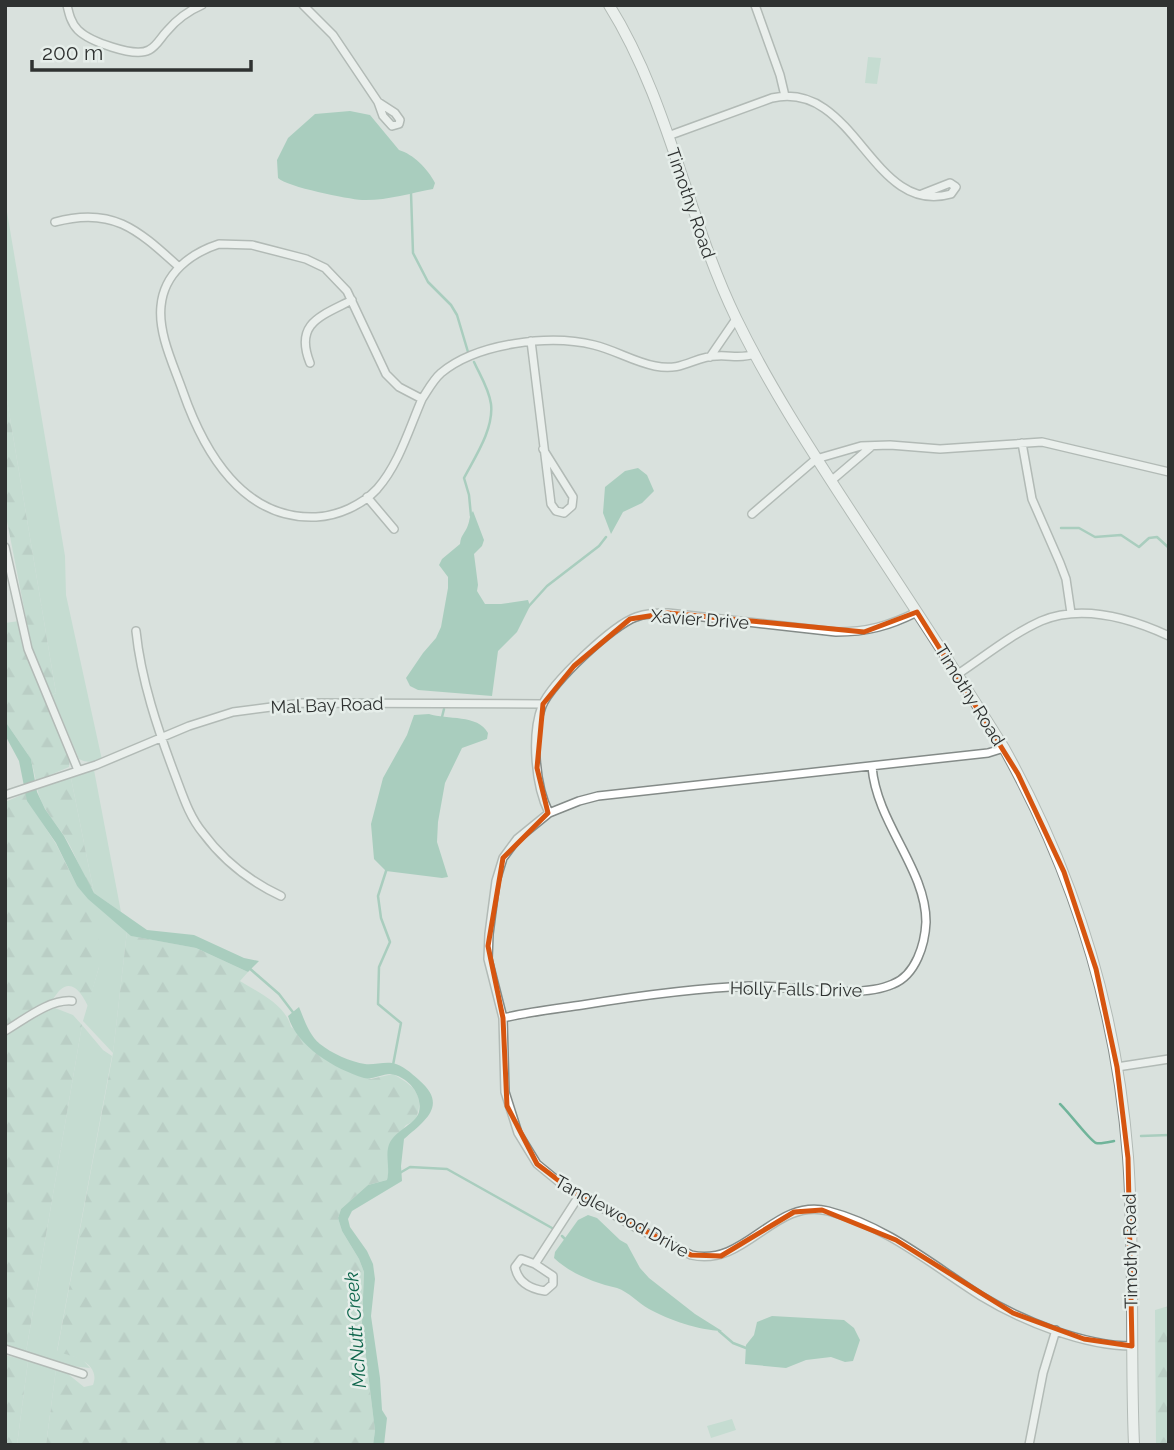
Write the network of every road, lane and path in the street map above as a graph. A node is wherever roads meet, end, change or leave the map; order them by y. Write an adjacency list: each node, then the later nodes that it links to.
1 (67, 5): 2 (street)
2 (202, 5)
3 (303, 5): 7 (street)
4 (609, 5): 8 (main road, Timothy Road)
5 (755, 5): 6 (street)
6 (785, 96): 8 (street); 9 (street)
7 (378, 102)
8 (668, 136): 13 (main road, Timothy Road)
9 (922, 194)
10 (54, 222): 11 (street)
11 (179, 267): 12 (street); 25 (street)
12 (352, 300): 17 (street); 18 (street)
13 (736, 319): 15 (main road, Timothy Road); 16 (street)
14 (531, 341): 16 (street); 18 (street); 21 (street)
15 (754, 355): 16 (street); 22 (main road, Timothy Road)
16 (710, 357)
17 (310, 363)
18 (422, 399): 25 (street)
19 (1022, 443): 20 (street); 23 (street); 30 (street)
20 (873, 445): 22 (street); 24 (street)
21 (543, 449): 21 (street)
22 (816, 459): 24 (main road, Timothy Road); 26 (street)
23 (1169, 471)
24 (831, 481): 29 (main road, Timothy Road)
25 (367, 497): 27 (street)
26 (752, 514)
27 (394, 529)
28 (5, 548): 38 (street)
29 (917, 612): 33 (main road, Timothy Road); 34 (street, Xavier Drive)
30 (1070, 613): 32 (street); 33 (street)
31 (136, 631): 35 (street)
32 (1169, 636)
33 (958, 674): 36 (main road, Timothy Road)
34 (543, 704): 35 (street, Mal Bay Road); 40 (street, Xavier Drive)
35 (161, 737): 38 (street, Mal Bay Road); 41 (street)
36 (1004, 748): 37 (street, Tanglewood Drive); 46 (main road, Timothy Road)
37 (872, 767): 40 (street, Tanglewood Drive); 43 (street, Holly Falls Drive)
38 (78, 770): 39 (street, Mal Bay Road)
39 (5, 795)
40 (549, 813): 43 (street, Tanglewood Drive)
41 (281, 896)
42 (72, 1001): 44 (street)
43 (503, 1018): 47 (street, Tanglewood Drive)
44 (5, 1031)
45 (1169, 1059): 46 (street)
46 (1117, 1068): 50 (main road, Timothy Road)
47 (579, 1196): 48 (street); 49 (street, Tanglewood Drive)
48 (535, 1264): 48 (street)
49 (1056, 1330): 50 (street, Tanglewood Drive); 53 (street)
50 (1132, 1346): 54 (main road, Timothy Road)
51 (5, 1349): 52 (street)
52 (83, 1374)
53 (1029, 1445)
54 (1133, 1445)

